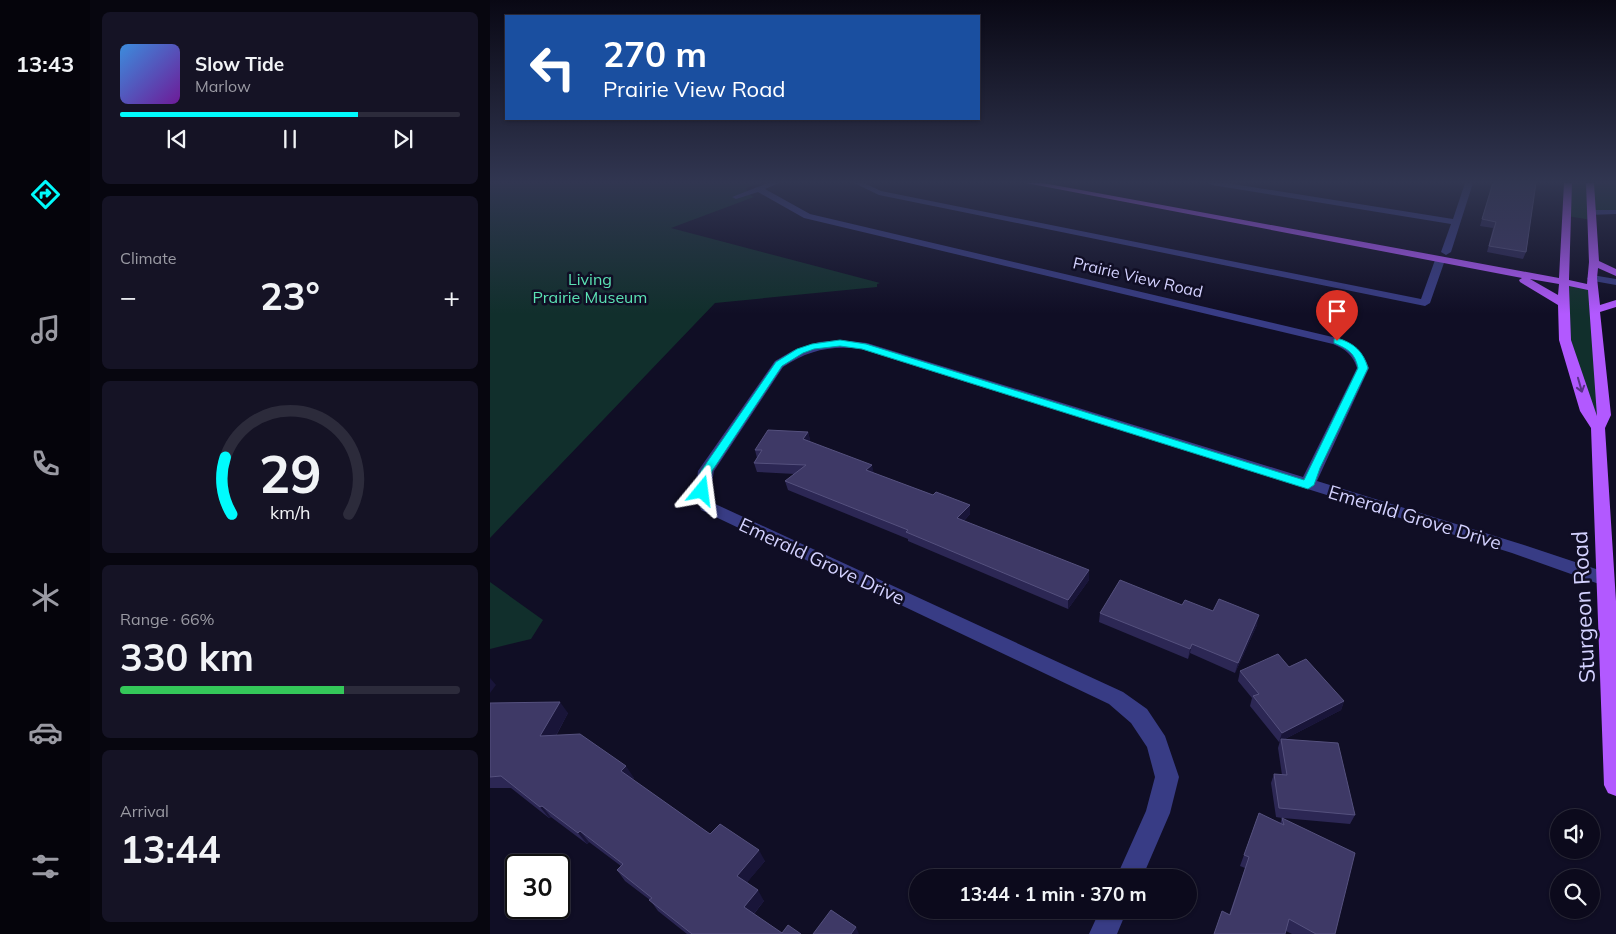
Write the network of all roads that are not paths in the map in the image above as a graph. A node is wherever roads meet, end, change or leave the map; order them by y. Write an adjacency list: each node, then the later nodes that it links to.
1 (847, 227): 19 (street, Prairie View Road)
2 (1044, 227): 7 (street)
3 (1289, 227): 7 (main road)
4 (1454, 227): 7 (street)
5 (1567, 227): 11 (main road, Sturgeon Road)
6 (1593, 227): 8 (main road, Sturgeon Road)
7 (1443, 256): 9 (main road); 11 (main road)
8 (1594, 262): 10 (main road); 13 (main road, Sturgeon Road)
9 (1504, 271): 11 (main road); 16 (main road)
10 (1616, 273)
11 (1565, 278): 13 (main road); 16 (main road, Sturgeon Road)
12 (1616, 282): 13 (street)
13 (1593, 283): 14 (street); 17 (main road, Sturgeon Road)
14 (1616, 291)
15 (1616, 303): 17 (main road)
16 (1563, 304): 18 (main road, Sturgeon Road, one-way to 18)
17 (1595, 310): 18 (main road, Sturgeon Road)
18 (1598, 428): 20 (main road, Sturgeon Road)
19 (1308, 485): 20 (street, Emerald Grove Drive); 24 (street, Emerald Grove Drive)
20 (1605, 579): 21 (main road, Sturgeon Road)
21 (1612, 657): 22 (main road, Sturgeon Road)
22 (1616, 778): 23 (main road, Sturgeon Road)
23 (1616, 785)
24 (1133, 869)
25 (1110, 919): 26 (street)
26 (1103, 934)

